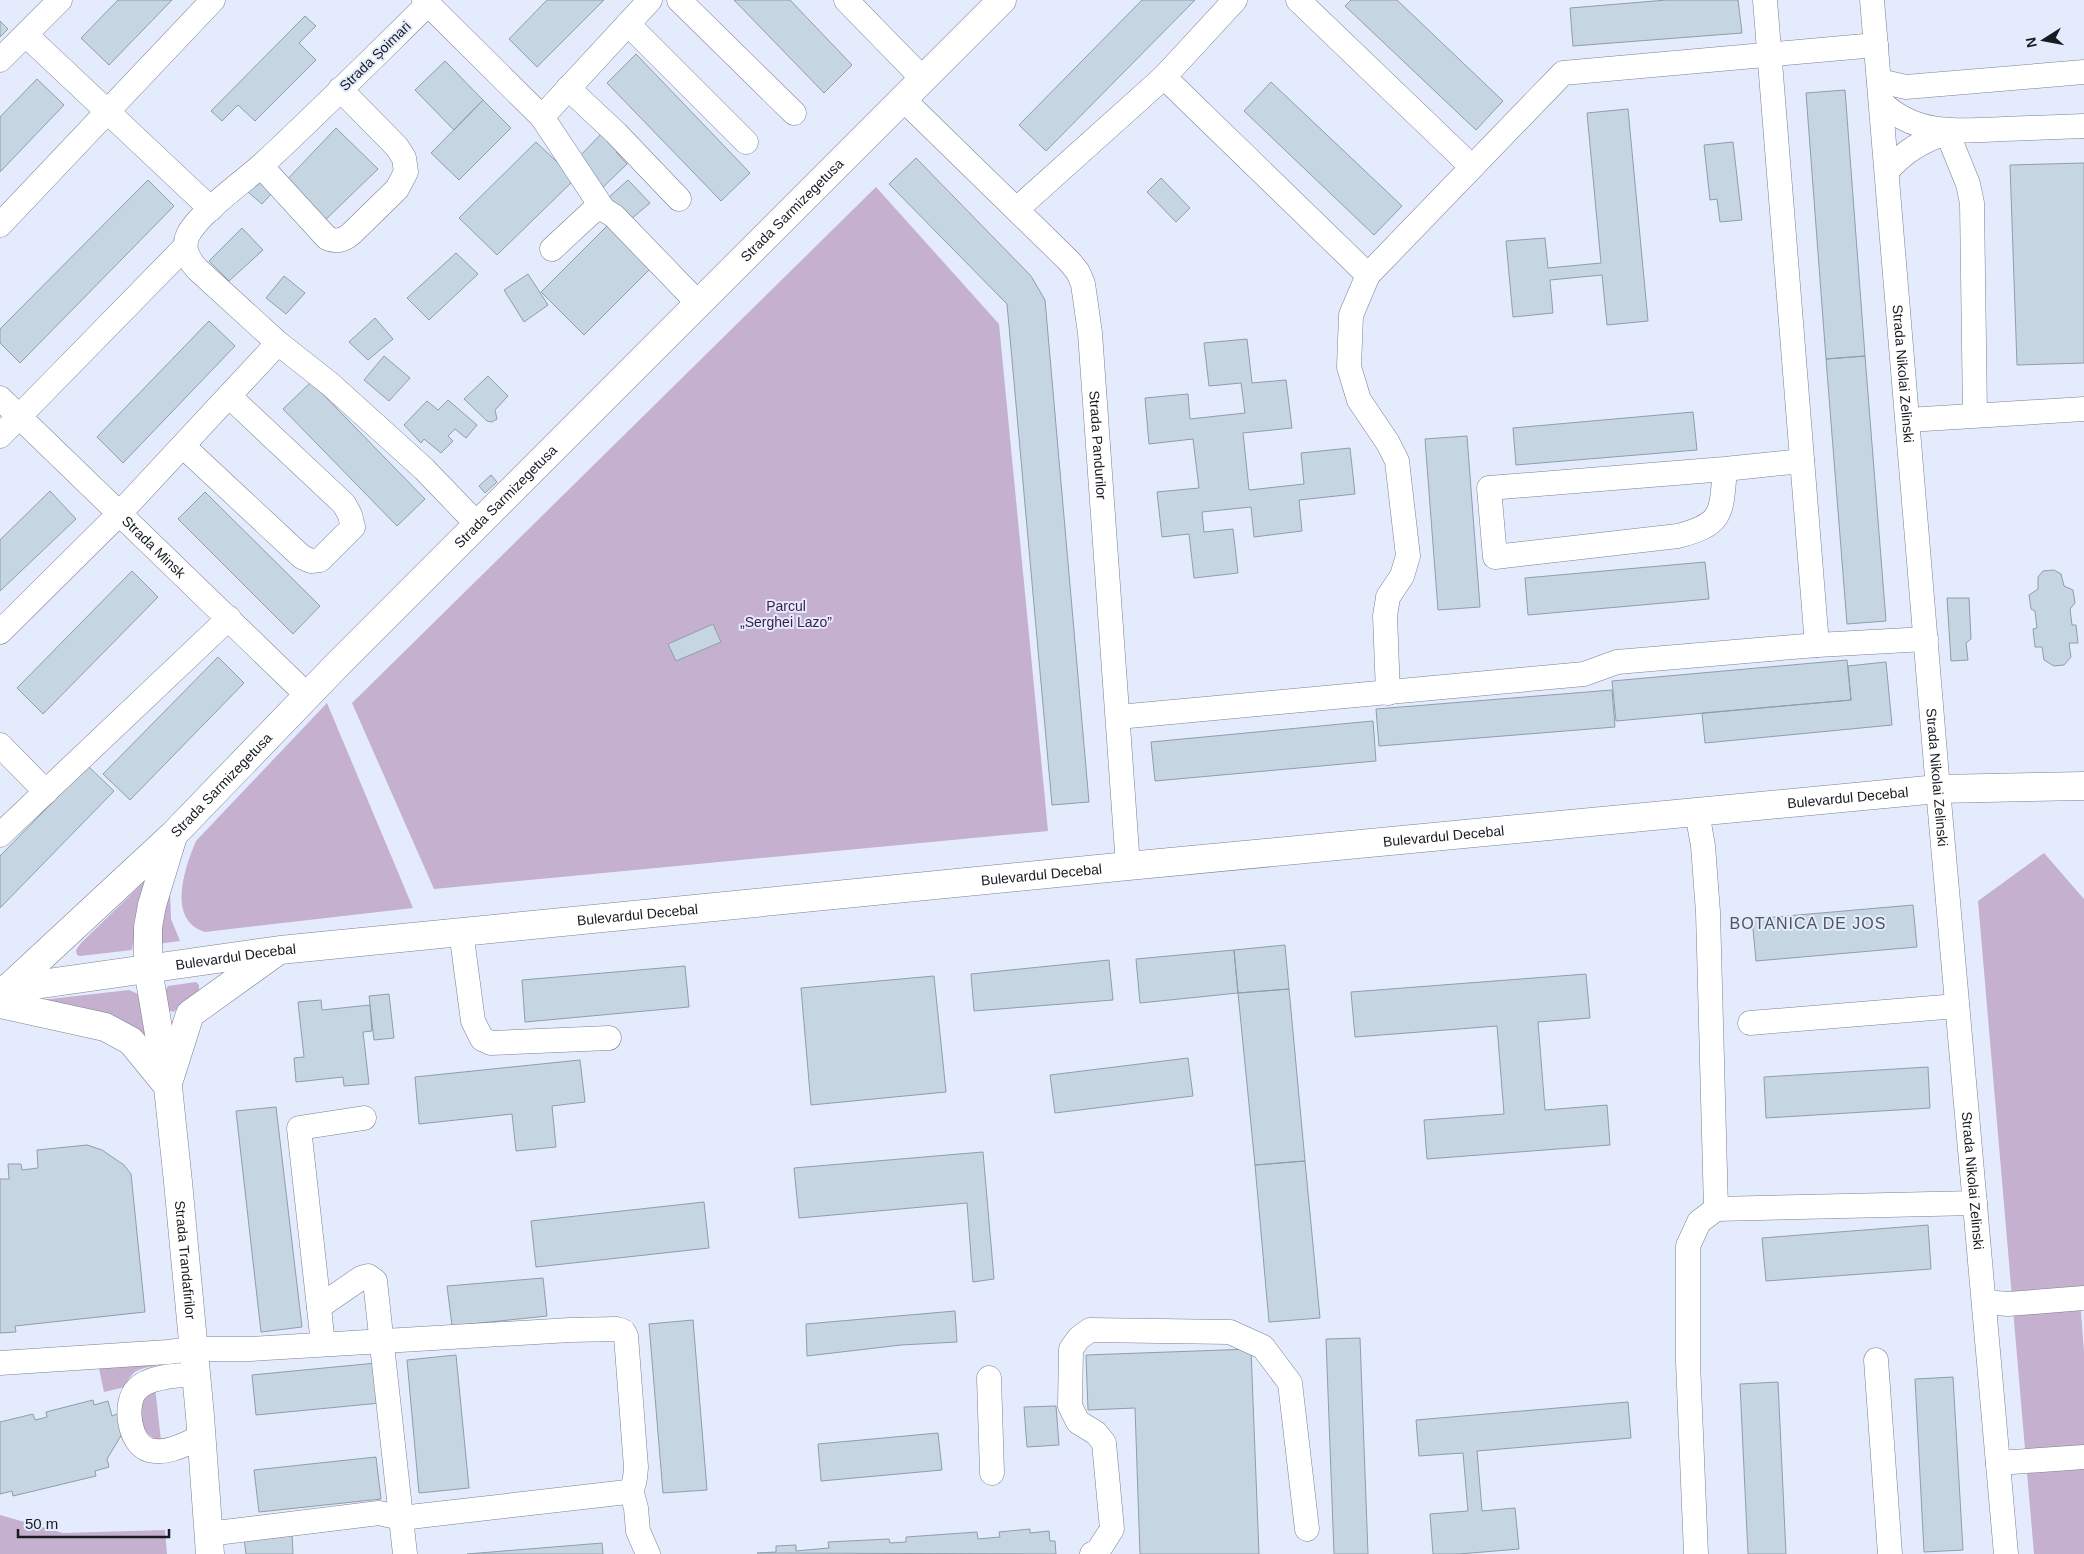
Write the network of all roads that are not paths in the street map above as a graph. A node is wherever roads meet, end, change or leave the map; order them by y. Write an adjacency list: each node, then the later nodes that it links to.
1 (60, 0): 13 (street)
2 (212, 0): 24 (street)
3 (650, 0): 12 (street)
4 (679, 0): 25 (street)
5 (846, 0): 19 (street)
6 (1002, 0): 19 (main road, Strada Sarmizegetusa)
7 (1235, 0): 18 (street)
8 (1298, 0): 31 (street)
9 (1765, 0): 15 (street)
10 (1872, 0): 14 (street, Strada Nikolai Zelinski)
11 (426, 2): 21 (street, Strada Șoimari); 26 (street, Strada Șoimari)
12 (628, 24): 20 (street); 29 (street)
13 (26, 35): 16 (street); 24 (street)
14 (1876, 45): 15 (street); 22 (street, Strada Nikolai Zelinski)
15 (1770, 54): 31 (street); 51 (street)
16 (0, 60)
17 (2084, 72): 22 (street)
18 (1164, 77): 36 (street); 40 (street)
19 (923, 79): 23 (main road, Strada Sarmizegetusa)
20 (568, 88): 26 (street); 33 (street)
21 (340, 89): 30 (street, Strada Șoimari); 30 (street)
22 (1880, 91): 28 (street); 32 (street, Strada Nikolai Zelinski)
23 (903, 99): 36 (street, Strada Pandurilor); 41 (main road, Strada Sarmizegetusa)
24 (108, 111): 34 (street); 37 (street)
25 (794, 112)
26 (542, 117): 35 (street, Strada Șoimari)
27 (2084, 126): 28 (street)
28 (1947, 132): 32 (street); 46 (street)
29 (746, 142)
30 (261, 166): 34 (street, Strada Șoimari)
31 (1472, 167): 40 (street)
32 (1887, 171): 48 (street, Strada Nikolai Zelinski)
33 (678, 199)
34 (211, 209): 38 (street, Strada Șoimari)
35 (603, 209): 39 (street); 41 (street, Strada Șoimari)
36 (1017, 209): 61 (street, Strada Pandurilor)
37 (0, 225)
38 (185, 247): 42 (street); 47 (street, Strada Șoimari)
39 (552, 249)
40 (1368, 275): 59 (street)
41 (699, 304): 54 (main road, Strada Sarmizegetusa)
42 (278, 343): 43 (street); 54 (street)
43 (229, 396): 50 (street); 50 (street)
44 (0, 398): 47 (street, Strada Minsk)
45 (2084, 409): 46 (street)
46 (1975, 415): 48 (street)
47 (20, 417): 49 (street, Strada Șoimari); 53 (street, Strada Minsk)
48 (1908, 420): 57 (street, Strada Nikolai Zelinski)
49 (0, 436)
50 (183, 446): 53 (street)
51 (1802, 461): 52 (street); 58 (street)
52 (1724, 469): 52 (street)
53 (120, 514): 55 (street, Strada Minsk); 56 (street)
54 (478, 525): 60 (main road, Strada Sarmizegetusa)
55 (229, 618): 60 (street, Strada Minsk); 65 (street)
56 (0, 632)
57 (1926, 639): 58 (street); 64 (street, Strada Nikolai Zelinski)
58 (1817, 645): 59 (street)
59 (1388, 693): 61 (street)
60 (308, 696): 68 (main road, Strada Sarmizegetusa)
61 (1118, 717): 69 (street, Strada Pandurilor)
62 (0, 745): 65 (street)
63 (2084, 786): 64 (main road, Bulevardul Decebal)
64 (1938, 789): 66 (main road, Bulevardul Decebal); 74 (street, Strada Nikolai Zelinski)
65 (46, 792): 67 (street)
66 (1697, 812): 69 (main road, Bulevardul Decebal); 80 (street)
67 (0, 835)
68 (173, 835): 72 (main road, Strada Trandafirilor); 73 (main road, Strada Sarmizegetusa)
69 (1128, 866): 70 (main road, Bulevardul Decebal)
70 (461, 931): 71 (main road, Bulevardul Decebal); 76 (street)
71 (280, 950): 72 (main road, Bulevardul Decebal); 77 (main road)
72 (148, 969): 73 (main road, Bulevardul Decebal); 77 (main road, Strada Trandafirilor)
73 (2, 994): 77 (main road)
74 (1957, 1006): 75 (street); 79 (street, Strada Nikolai Zelinski)
75 (1750, 1023)
76 (609, 1038)
77 (168, 1087): 87 (main road, Strada Trandafirilor)
78 (364, 1118): 83 (street)
79 (1975, 1204): 80 (street); 82 (street, Strada Nikolai Zelinski)
80 (1716, 1209): 101 (street)
81 (2084, 1298): 82 (street)
82 (1984, 1302): 92 (street, Strada Nikolai Zelinski)
83 (319, 1307): 84 (street); 85 (street)
84 (380, 1340): 85 (street); 94 (street); 95 (street)
85 (323, 1344): 87 (street)
86 (1876, 1360): 102 (street)
87 (194, 1361): 88 (street); 90 (main road, Strada Trandafirilor); 90 (street)
88 (0, 1363)
89 (989, 1378): 93 (street)
90 (200, 1437): 97 (main road, Strada Trandafirilor)
91 (2084, 1457): 92 (street)
92 (1998, 1463): 103 (street, Strada Nikolai Zelinski)
93 (992, 1473)
94 (631, 1490): 95 (street); 99 (street)
95 (400, 1518): 97 (street); 98 (street)
96 (1307, 1529): 100 (street)
97 (209, 1544)
98 (405, 1554)
99 (648, 1554)
100 (1092, 1554)
101 (1696, 1554)
102 (1890, 1554)
103 (2006, 1554)

